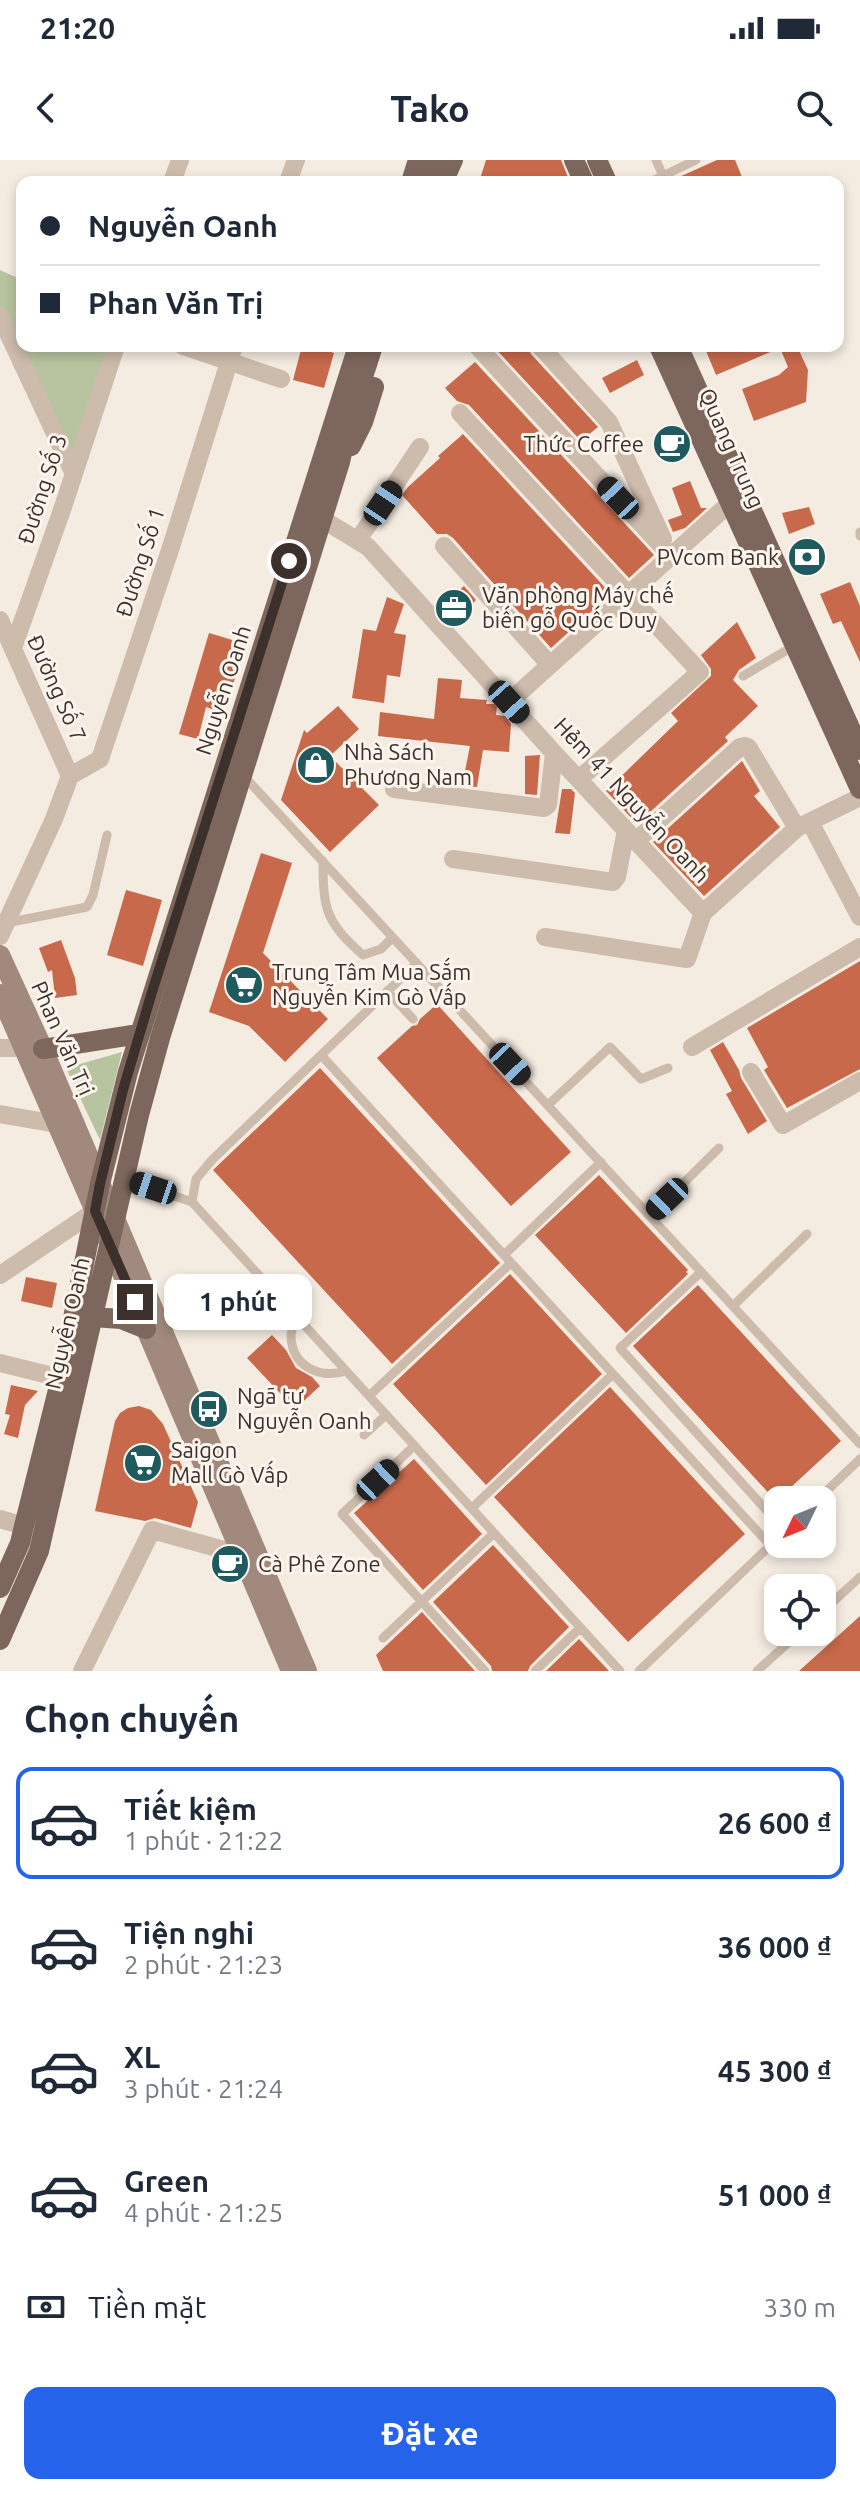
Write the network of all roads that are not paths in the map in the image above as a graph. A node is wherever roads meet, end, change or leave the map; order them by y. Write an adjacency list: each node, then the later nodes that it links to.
1 (656, 160): 3 (lane)
2 (696, 160): 3 (lane)
3 (663, 176)
4 (0, 316): 5 (street)
5 (16, 350)
6 (17, 352): 23 (street)
7 (114, 352): 23 (street, Đường Số 3)
8 (347, 352): 22 (main road, Nguyễn Oanh)
9 (357, 352): 19 (main road)
10 (370, 352): 19 (main road)
11 (385, 352): 22 (main road, Nguyễn Oanh)
12 (483, 352): 24 (street)
13 (545, 352): 21 (street)
14 (662, 352): 25 (main road, Quang Trung)
15 (680, 352): 32 (main road, Quang Trung)
16 (231, 354): 17 (street); 40 (street, Đường Số 1)
17 (281, 379)
18 (460, 413): 30 (street)
19 (343, 415): 22 (main road, Nguyễn Oanh)
20 (420, 447): 27 (street)
21 (625, 456): 24 (street); 29 (street)
22 (331, 459): 26 (main road, Nguyễn Oanh); 61 (main road, Nguyễn Oanh)
23 (73, 472): 33 (street, Đường Số 3)
24 (600, 479): 29 (street)
25 (730, 503): 29 (street); 32 (main road, Quang Trung)
26 (322, 519): 27 (street, Hẻm 41 Nguyễn Oanh); 39 (main road, Nguyễn Oanh)
27 (358, 540): 36 (street, Hẻm 41 Nguyễn Oanh)
28 (444, 546): 34 (street)
29 (671, 556): 30 (street)
30 (629, 594): 34 (street); 41 (street)
31 (0, 620): 33 (street, Đường Số 7)
32 (798, 640): 35 (lane); 37 (main road, Quang Trung); 43 (main road, Quang Trung)
33 (13, 648): 40 (street, Đường Số 7)
34 (550, 665): 36 (street)
35 (743, 676)
36 (509, 702): 38 (street, Hẻm 41 Nguyễn Oanh)
37 (860, 750)
38 (554, 753): 41 (street, Hẻm 41 Nguyễn Oanh); 42 (street)
39 (242, 774): 49 (lane); 75 (main road, Nguyễn Oanh)
40 (70, 776): 52 (street)
41 (579, 779): 47 (street, Hẻm 41 Nguyễn Oanh)
42 (394, 789)
43 (860, 789)
44 (860, 797): 45 (street)
45 (804, 825): 47 (street); 50 (street); 51 (street)
46 (107, 835): 52 (lane)
47 (631, 835): 48 (street); 50 (street, Hẻm 41 Nguyễn Oanh)
48 (453, 859)
49 (323, 861): 54 (lane); 54 (lane)
50 (703, 913): 53 (street)
51 (860, 917)
52 (3, 930)
53 (545, 937)
54 (392, 938): 57 (lane)
55 (860, 947): 62 (street)
56 (0, 955): 64 (main road, Phan Văn Trị)
57 (417, 963): 58 (lane); 69 (lane)
58 (387, 991): 60 (lane); 65 (lane)
59 (0, 994): 64 (main road, Phan Văn Trị)
60 (413, 1019)
61 (139, 1034): 64 (main road); 74 (main road, Nguyễn Oanh)
62 (692, 1047)
63 (0, 1048): 64 (street)
64 (34, 1049): 71 (main road, Phan Văn Trị); 74 (main road, Phan Văn Trị)
65 (321, 1055): 76 (lane); 82 (lane)
66 (668, 1068): 69 (lane)
67 (751, 1072): 68 (street)
68 (860, 1081)
69 (548, 1105): 73 (lane)
70 (0, 1114): 71 (street)
71 (57, 1124): 77 (main road, Phan Văn Trị)
72 (719, 1148): 78 (lane)
73 (601, 1162): 78 (lane); 82 (lane)
74 (102, 1178): 75 (lane); 77 (main road, Nguyễn Oanh); 79 (main road, Phan Văn Trị)
75 (125, 1179): 76 (lane); 79 (main road, Nguyễn Oanh)
76 (192, 1202): 87 (lane)
77 (95, 1211): 81 (main road, Phan Văn Trị); 84 (street); 92 (main road, Nguyễn Oanh)
78 (650, 1216): 83 (lane)
79 (115, 1220): 81 (main road, Nguyễn Oanh); 107 (main road, Phan Văn Trị)
80 (807, 1234): 85 (lane)
81 (110, 1244): 86 (main road, Nguyễn Oanh); 88 (main road, Phan Văn Trị)
82 (508, 1259): 91 (lane); 93 (lane)
83 (701, 1272): 85 (lane); 100 (lane)
84 (0, 1275)
85 (733, 1306): 96 (lane)
86 (93, 1317): 88 (main road); 114 (main road, Nguyễn Oanh)
87 (297, 1317): 90 (lane); 90 (lane)
88 (146, 1329): 107 (main road, Phan Văn Trị)
89 (0, 1363): 92 (street)
90 (346, 1371): 93 (lane)
91 (613, 1374): 101 (lane); 104 (lane)
92 (61, 1378): 103 (main road, Nguyễn Oanh)
93 (369, 1396): 94 (lane)
94 (386, 1415): 95 (lane); 97 (lane)
95 (364, 1435)
96 (860, 1444)
97 (414, 1446): 101 (lane); 111 (lane)
98 (860, 1459): 99 (lane)
99 (832, 1486)
100 (764, 1507)
101 (472, 1508): 105 (lane)
102 (0, 1519): 103 (street)
103 (24, 1526): 109 (main road, Nguyễn Oanh)
104 (764, 1532)
105 (494, 1533): 111 (lane); 112 (lane)
106 (764, 1552): 123 (lane)
107 (249, 1554): 117 (street); 118 (main road, Phan Văn Trị); 119 (main road, Phan Văn Trị)
108 (860, 1577): 110 (lane)
109 (0, 1588)
110 (836, 1599)
111 (421, 1602): 113 (lane); 120 (lane)
112 (580, 1628): 121 (lane); 122 (lane)
113 (383, 1638)
114 (0, 1640)
115 (786, 1646): 116 (lane)
116 (761, 1670)
117 (82, 1671)
118 (291, 1671)
119 (307, 1671)
120 (485, 1671)
121 (535, 1671)
122 (620, 1671)
123 (639, 1671)

